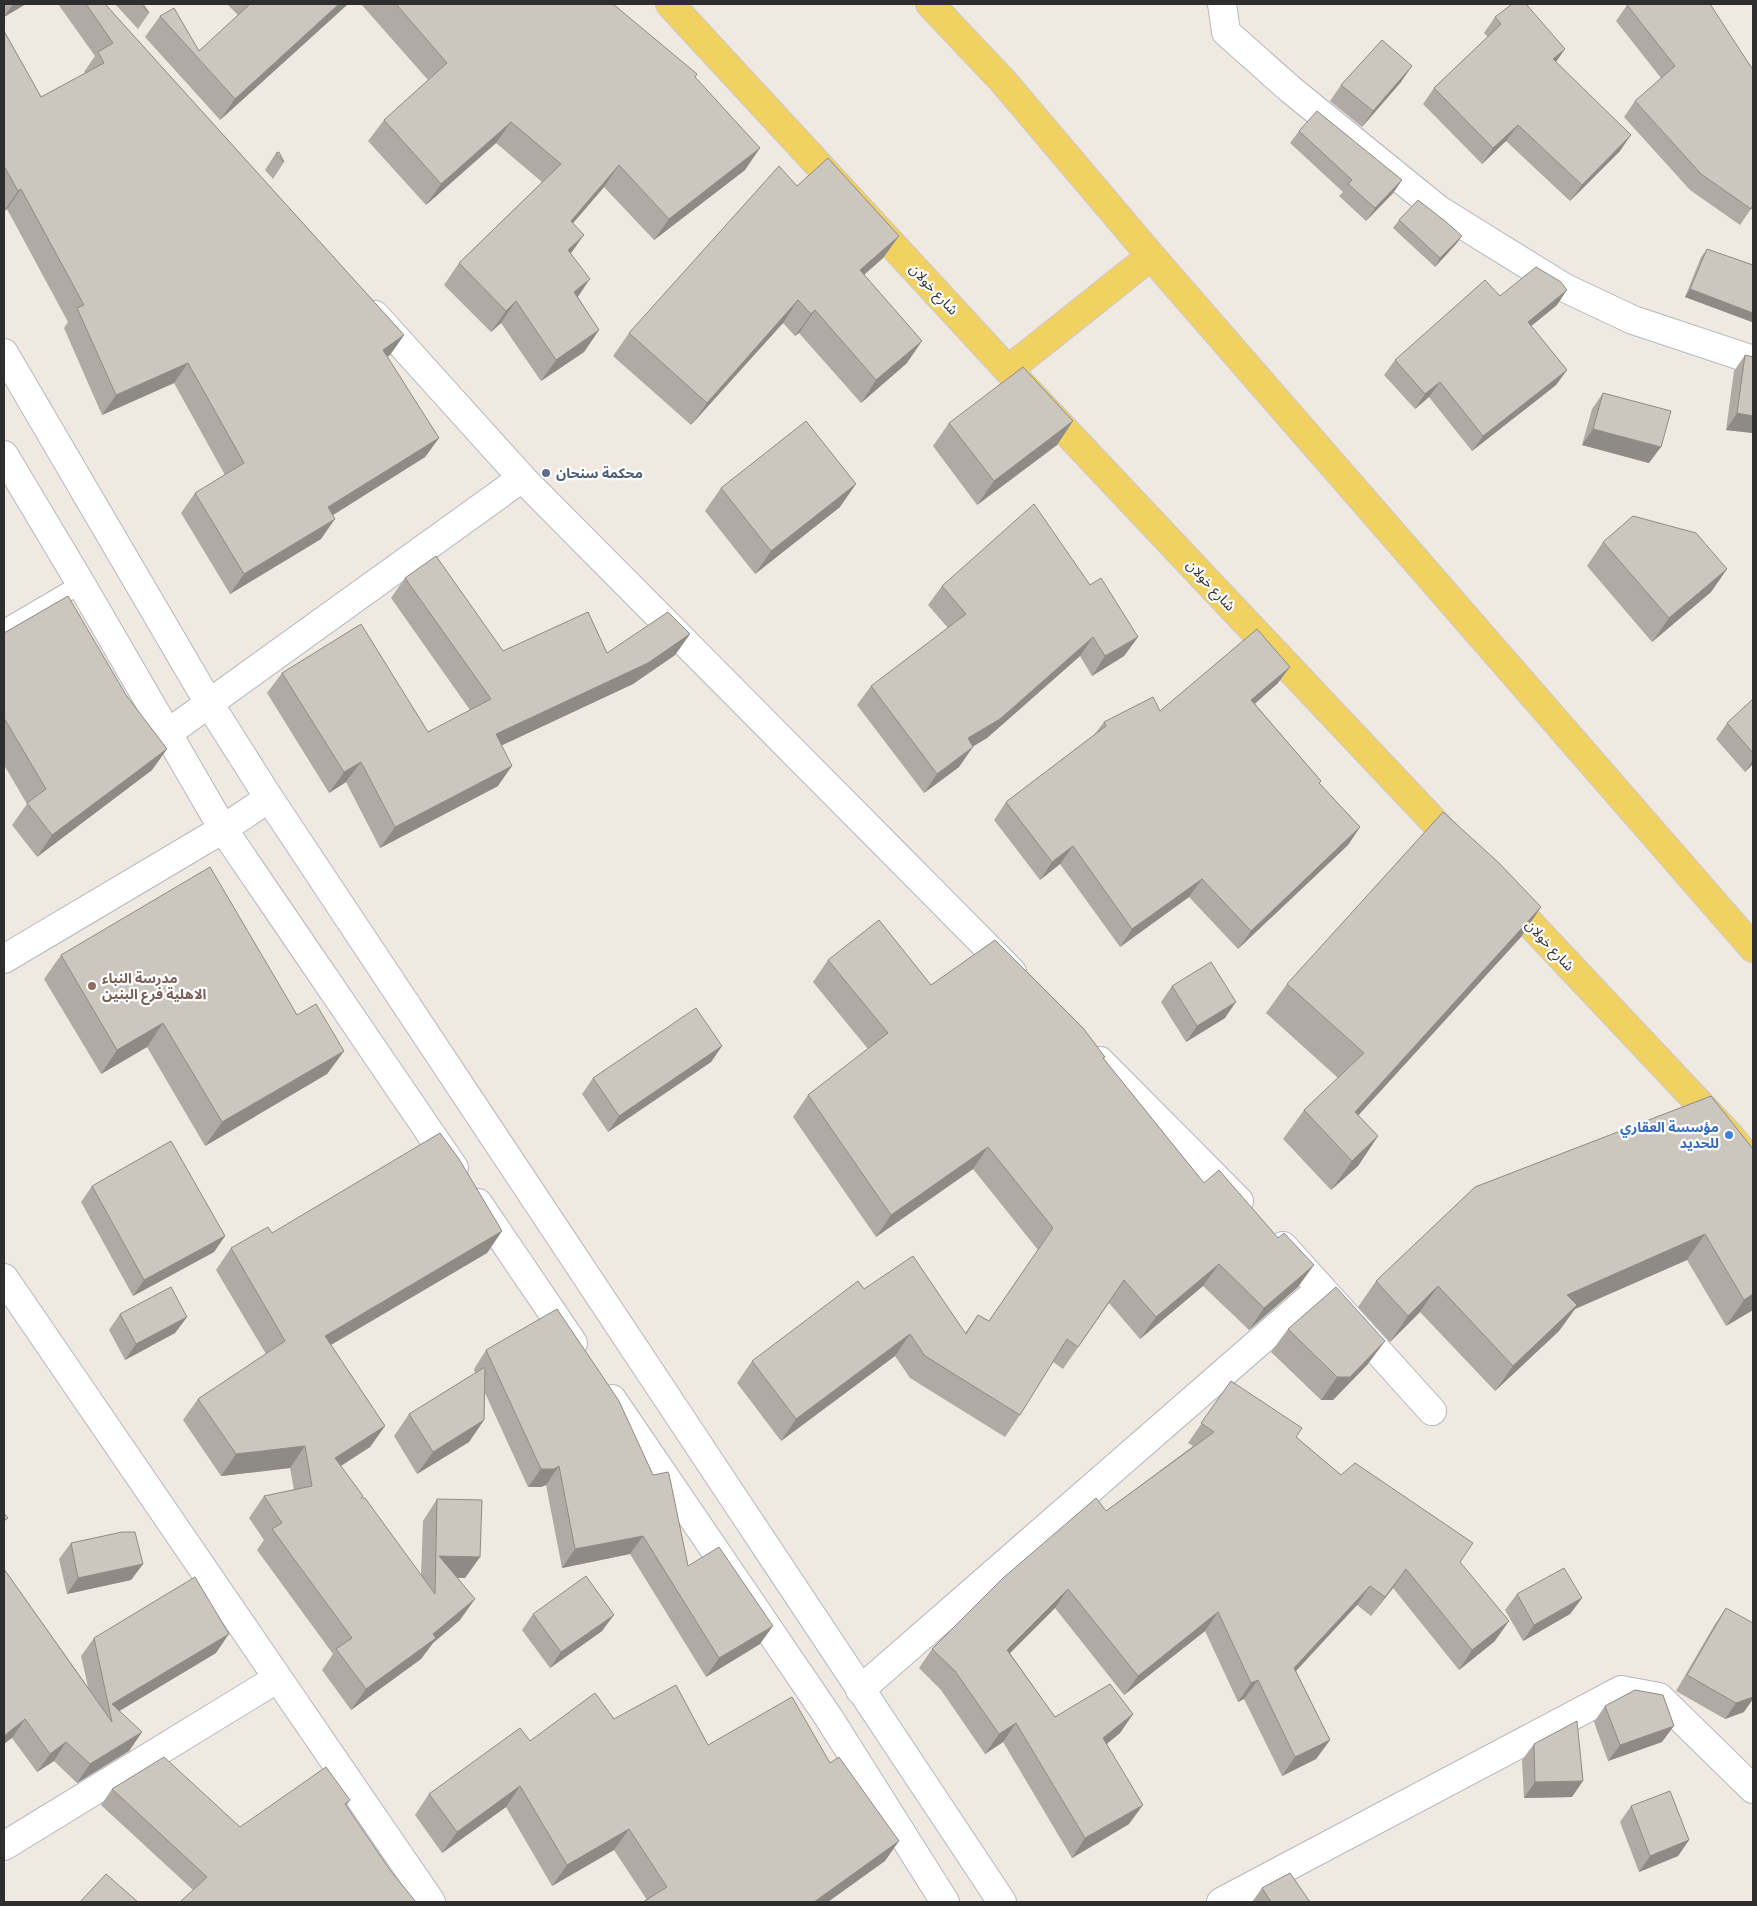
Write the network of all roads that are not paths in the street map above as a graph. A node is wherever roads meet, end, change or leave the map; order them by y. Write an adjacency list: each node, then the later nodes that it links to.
1 (670, 4): 8 (main road, شارع خولان)
2 (930, 4): 4 (main road)
3 (1222, 4): 7 (street)
4 (1151, 256): 8 (main road); 17 (main road)
5 (362, 300): 10 (street)
6 (4, 353): 13 (street)
7 (1753, 360)
8 (1008, 370): 21 (main road, شارع خولان)
9 (4, 455): 11 (street)
10 (522, 478): 13 (street); 19 (street)
11 (82, 584): 12 (lane); 14 (street)
12 (4, 629)
13 (210, 705): 14 (street); 15 (street)
14 (168, 734): 16 (street)
15 (268, 798): 16 (street); 26 (street)
16 (222, 829): 18 (street); 30 (street)
17 (1753, 948)
18 (4, 959)
19 (1028, 988)
20 (1084, 1044): 23 (street)
21 (1753, 1164)
22 (4, 1278): 25 (street)
23 (1321, 1288): 24 (street); 26 (street)
24 (1432, 1411)
25 (278, 1678): 28 (street); 29 (street)
26 (860, 1690): 31 (street)
27 (1753, 1789): 32 (street)
28 (4, 1846)
29 (432, 1902)
30 (945, 1902)
31 (1002, 1902)
32 (1220, 1902)

